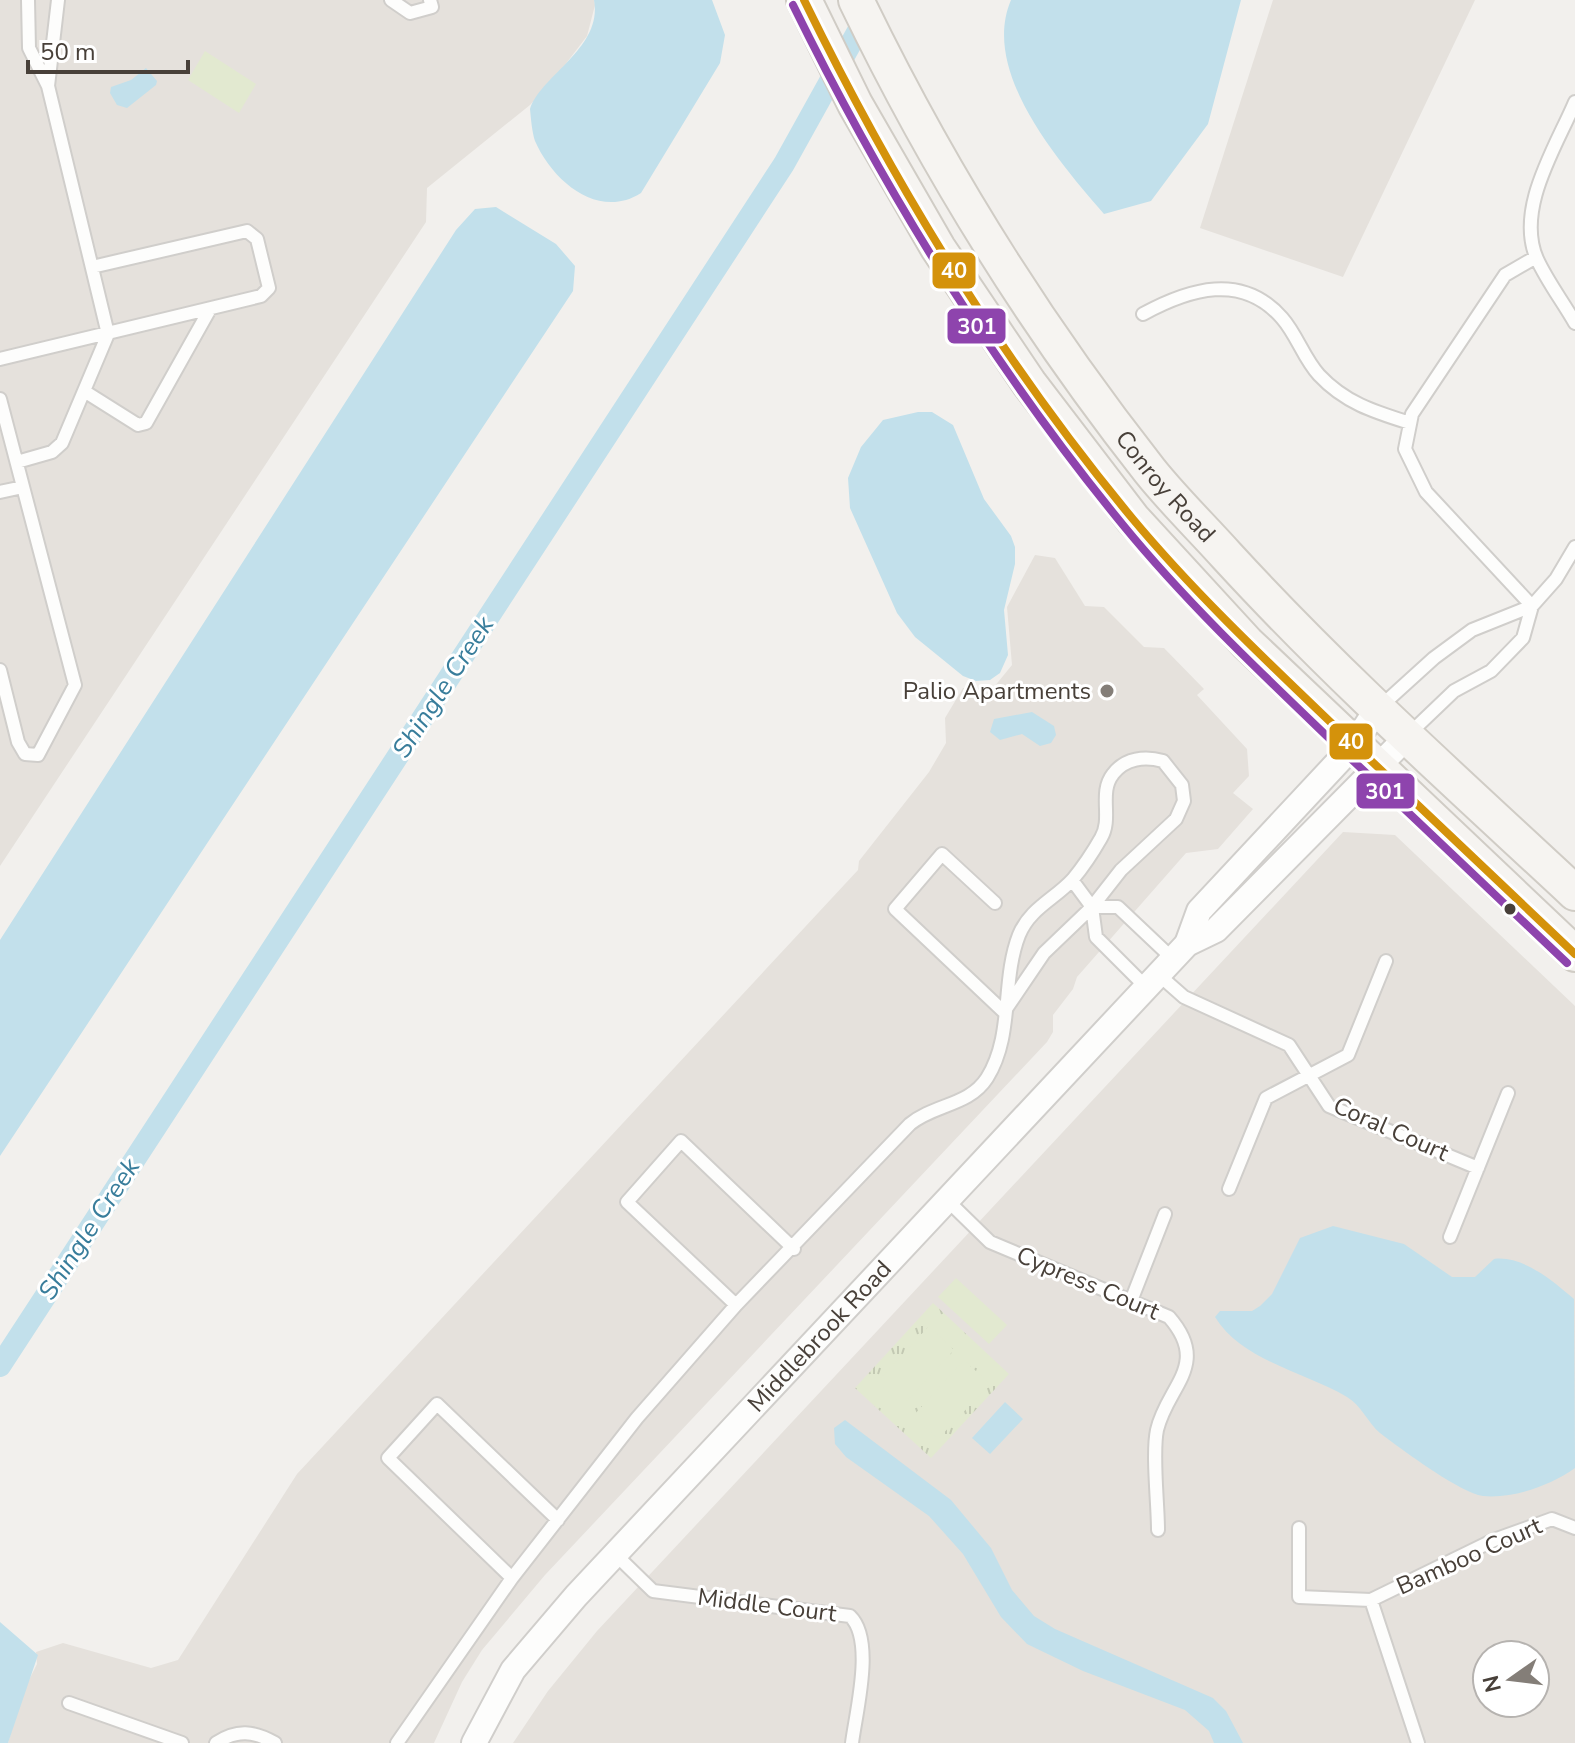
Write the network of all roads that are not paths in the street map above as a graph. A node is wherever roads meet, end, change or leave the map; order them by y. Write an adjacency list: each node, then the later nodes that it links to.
1 (28, 0): 7 (lane)
2 (58, 0): 7 (lane)
3 (391, 0): 4 (lane)
4 (430, 0)
5 (856, 0): 25 (main road, Conroy Road)
6 (807, 9): 27 (main road, Conroy Road)
7 (48, 86): 10 (lane)
8 (1575, 102): 9 (lane)
9 (1536, 257): 13 (lane); 18 (lane)
10 (92, 267): 11 (lane); 14 (lane)
11 (210, 309): 14 (lane); 16 (lane)
12 (1143, 314): 18 (lane)
13 (1575, 323)
14 (108, 334): 15 (lane); 16 (lane)
15 (0, 359)
16 (84, 391): 19 (lane)
17 (0, 399): 19 (lane)
18 (1410, 423): 23 (lane)
19 (17, 462): 20 (lane)
20 (23, 487): 21 (lane); 24 (lane)
21 (0, 492)
22 (1575, 547): 23 (lane)
23 (1532, 606): 25 (lane); 26 (lane)
24 (0, 670)
25 (1377, 709): 26 (main road, Conroy Road); 27 (street, Middlebrook Road)
26 (1407, 737): 27 (street, Middlebrook Road); 29 (main road, Conroy Road)
27 (1364, 756): 32 (main road, Conroy Road); 34 (street, Middlebrook Road)
28 (1072, 880): 31 (lane); 31 (lane); 35 (lane)
29 (1575, 893)
30 (995, 903): 35 (lane)
31 (1092, 907): 34 (lane); 34 (lane); 35 (lane)
32 (1575, 954)
33 (1386, 961): 36 (lane)
34 (1167, 966): 36 (lane, Coral Court); 40 (street, Middlebrook Road)
35 (1004, 1012): 43 (lane)
36 (1309, 1075): 38 (lane, Coral Court); 39 (lane)
37 (1508, 1093): 38 (lane)
38 (1478, 1168): 42 (lane)
39 (1229, 1189)
40 (947, 1200): 44 (lane, Cypress Court); 50 (street, Middlebrook Road)
41 (1165, 1214): 44 (lane)
42 (1450, 1237)
43 (794, 1249): 45 (lane); 45 (lane)
44 (1131, 1301): 49 (lane, Cypress Court)
45 (736, 1305): 46 (lane)
46 (558, 1520): 51 (lane); 51 (lane)
47 (1299, 1528): 52 (lane)
48 (1575, 1528): 52 (lane, Bamboo Court)
49 (1158, 1530)
50 (615, 1554): 58 (street, Middlebrook Road); 59 (lane, Middle Court)
51 (512, 1578): 57 (lane)
52 (1371, 1600): 60 (lane, Bamboo Court)
53 (69, 1703): 54 (lane)
54 (182, 1743)
55 (216, 1743): 56 (lane)
56 (275, 1743)
57 (397, 1743)
58 (474, 1743)
59 (852, 1743)
60 (1418, 1743)

